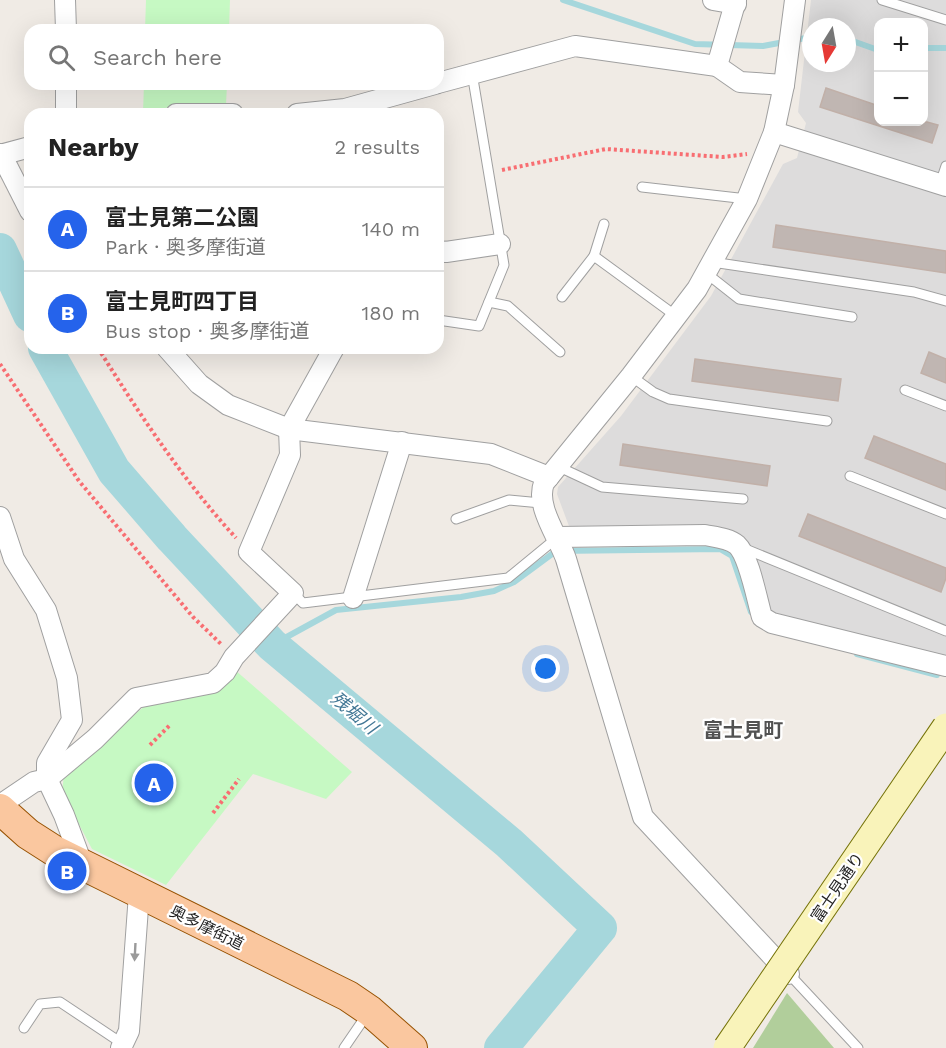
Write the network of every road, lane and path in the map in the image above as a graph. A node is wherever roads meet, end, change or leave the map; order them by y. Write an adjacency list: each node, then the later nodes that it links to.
1 (65, 0): 7 (street)
2 (713, 0): 5 (street)
3 (795, 0): 11 (street)
4 (882, 0): 6 (lane)
5 (736, 2): 8 (street)
6 (946, 20)
7 (66, 24)
8 (722, 52): 9 (street); 11 (street)
9 (472, 74): 10 (street); 21 (lane)
10 (444, 82)
11 (784, 85): 17 (street)
12 (66, 90): 15 (street)
13 (422, 90): 14 (street)
14 (381, 107): 16 (street)
15 (66, 108)
16 (363, 108)
17 (774, 132): 19 (street); 22 (street)
18 (24, 148): 20 (street)
19 (768, 151): 21 (path); 25 (street)
20 (1, 154): 24 (street)
21 (489, 172): 27 (lane)
22 (944, 179)
23 (642, 187): 25 (lane)
24 (24, 199)
25 (747, 199): 30 (street)
26 (604, 224): 29 (lane)
27 (500, 244): 28 (street); 33 (lane)
28 (444, 252)
29 (594, 256): 31 (lane); 34 (lane)
30 (709, 267): 32 (lane); 34 (street); 35 (lane)
31 (562, 297)
32 (946, 301)
33 (489, 302): 36 (lane); 37 (lane)
34 (676, 316): 42 (street)
35 (852, 318)
36 (444, 321)
37 (560, 352)
38 (102, 354): 57 (path)
39 (176, 354): 46 (street)
40 (331, 354): 46 (street)
41 (0, 364): 61 (path)
42 (631, 376): 45 (lane); 48 (street)
43 (905, 390): 44 (lane)
44 (946, 406)
45 (827, 421)
46 (289, 429): 47 (street); 57 (street)
47 (402, 442): 48 (street); 59 (street)
48 (553, 471): 50 (lane); 51 (street)
49 (850, 476): 52 (lane)
50 (743, 499)
51 (541, 503): 54 (lane); 56 (street)
52 (946, 514)
53 (0, 517): 66 (street)
54 (456, 519)
55 (738, 546): 56 (street); 60 (lane); 62 (street)
56 (562, 548): 59 (lane); 72 (street)
57 (249, 552): 58 (street)
58 (293, 593): 59 (lane); 61 (street)
59 (353, 598)
60 (946, 631)
61 (236, 655): 66 (street)
62 (946, 666)
63 (170, 725): 65 (path)
64 (946, 727): 78 (street, 富士見通り, bridge)
65 (150, 745)
66 (47, 779): 68 (street); 70 (street)
67 (239, 779): 69 (path)
68 (0, 807): 70 (main road, 奥多摩街道)
69 (213, 813)
70 (84, 866): 71 (main road, 奥多摩街道)
71 (139, 894): 73 (main road, 奥多摩街道); 75 (street, one-way to 75)
72 (789, 974): 79 (lane)
73 (369, 1011): 76 (lane); 77 (main road, 奥多摩街道)
74 (24, 1028): 75 (lane)
75 (122, 1046)
76 (344, 1048)
77 (412, 1048)
78 (727, 1048)
79 (858, 1048)

